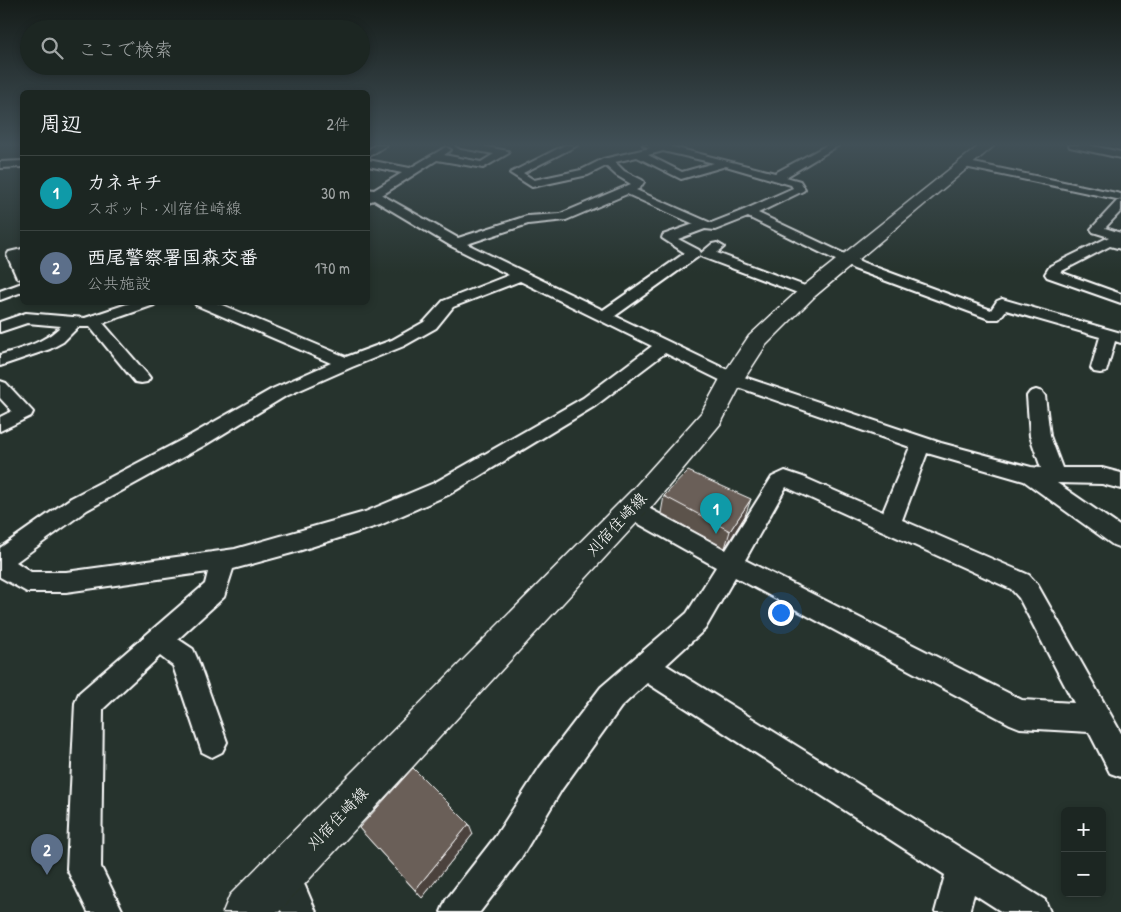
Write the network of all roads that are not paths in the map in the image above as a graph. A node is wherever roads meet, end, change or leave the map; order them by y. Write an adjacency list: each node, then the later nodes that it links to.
1 (383, 188): 7 (street)
2 (632, 188): 6 (street)
3 (798, 188): 10 (street)
4 (936, 188): 17 (main road, 刈宿住崎線)
5 (1073, 188): 8 (street)
6 (627, 190): 11 (street); 13 (street)
7 (370, 195): 13 (street)
8 (1121, 198)
9 (1121, 204): 12 (street)
10 (748, 213): 11 (street); 17 (street)
11 (704, 225): 28 (street)
12 (1121, 237)
13 (456, 243): 19 (street)
14 (1121, 245): 23 (street)
15 (717, 247): 21 (street)
16 (20, 254): 18 (street)
17 (848, 261): 21 (main road, 刈宿住崎線); 33 (street)
18 (20, 270)
19 (520, 276): 28 (street); 36 (street)
20 (20, 288): 22 (street)
21 (808, 292): 39 (main road, 刈宿住崎線)
22 (0, 296)
23 (1121, 299)
24 (38, 305): 29 (street)
25 (129, 305): 27 (street)
26 (208, 305): 36 (street)
27 (116, 307): 30 (street)
28 (603, 317): 34 (street)
29 (45, 319): 31 (street); 32 (street)
30 (94, 322): 31 (street); 38 (street)
31 (73, 323): 35 (street)
32 (0, 327)
33 (1115, 336): 37 (street)
34 (663, 346): 39 (street); 50 (street)
35 (0, 361)
36 (346, 363): 51 (street)
37 (1100, 368)
38 (141, 378)
39 (732, 379): 43 (street); 47 (main road, 刈宿住崎線)
40 (0, 387): 42 (street)
41 (1036, 396): 45 (street)
42 (0, 425)
43 (921, 444): 44 (street); 48 (street)
44 (1031, 475): 45 (street); 49 (street)
45 (1054, 475): 46 (street)
46 (1121, 481)
47 (631, 510): 52 (street); 60 (main road, 刈宿住崎線)
48 (889, 524): 52 (street); 56 (street)
49 (1121, 540)
50 (224, 560): 53 (street); 54 (street)
51 (0, 561)
52 (731, 563): 55 (street); 56 (street)
53 (0, 565)
54 (158, 640): 57 (street); 61 (street)
55 (646, 667): 59 (street); 64 (street)
56 (1097, 718): 58 (street)
57 (212, 742)
58 (1121, 762)
59 (964, 869): 65 (street); 66 (street)
60 (279, 878): 62 (main road, 刈宿住崎線); 63 (street)
61 (106, 912)
62 (247, 912)
63 (299, 912)
64 (458, 912)
65 (952, 912)
66 (1033, 912)

